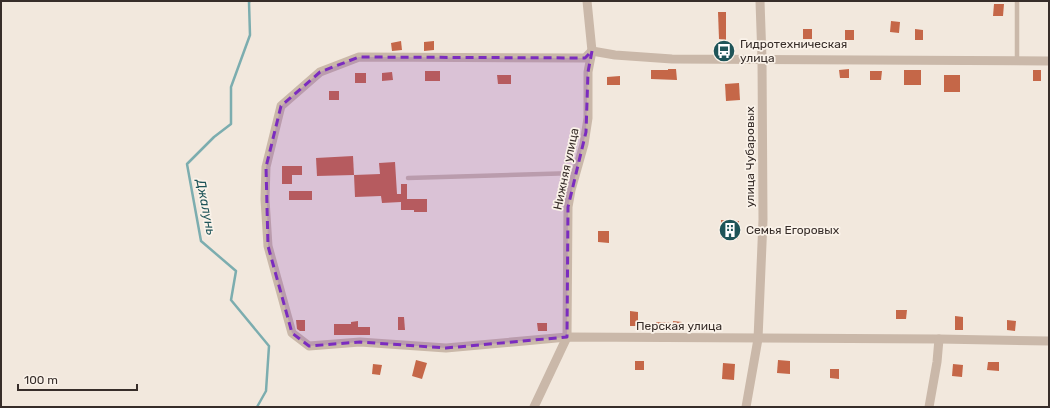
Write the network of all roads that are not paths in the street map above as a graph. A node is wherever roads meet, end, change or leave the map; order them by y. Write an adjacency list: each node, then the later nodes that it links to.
1 (587, 1): 4 (street, Нижняя улица)
2 (760, 1): 5 (street, улица Чубаровых)
3 (1017, 1): 7 (lane)
4 (592, 51): 5 (street); 8 (street, Нижняя улица); 10 (street, Перская улица)
5 (762, 59): 7 (street); 11 (street, улица Чубаровых)
6 (1049, 61): 7 (street)
7 (1017, 62)
8 (576, 173): 9 (lane); 10 (street, Нижняя улица)
9 (408, 178)
10 (567, 337): 11 (street, Перская улица); 14 (street, Нижняя улица)
11 (758, 339): 12 (street, Перская улица); 15 (street, улица Чубаровых)
12 (938, 339): 13 (street, Перская улица); 16 (street)
13 (1049, 342)
14 (534, 407)
15 (746, 407)
16 (929, 407)

